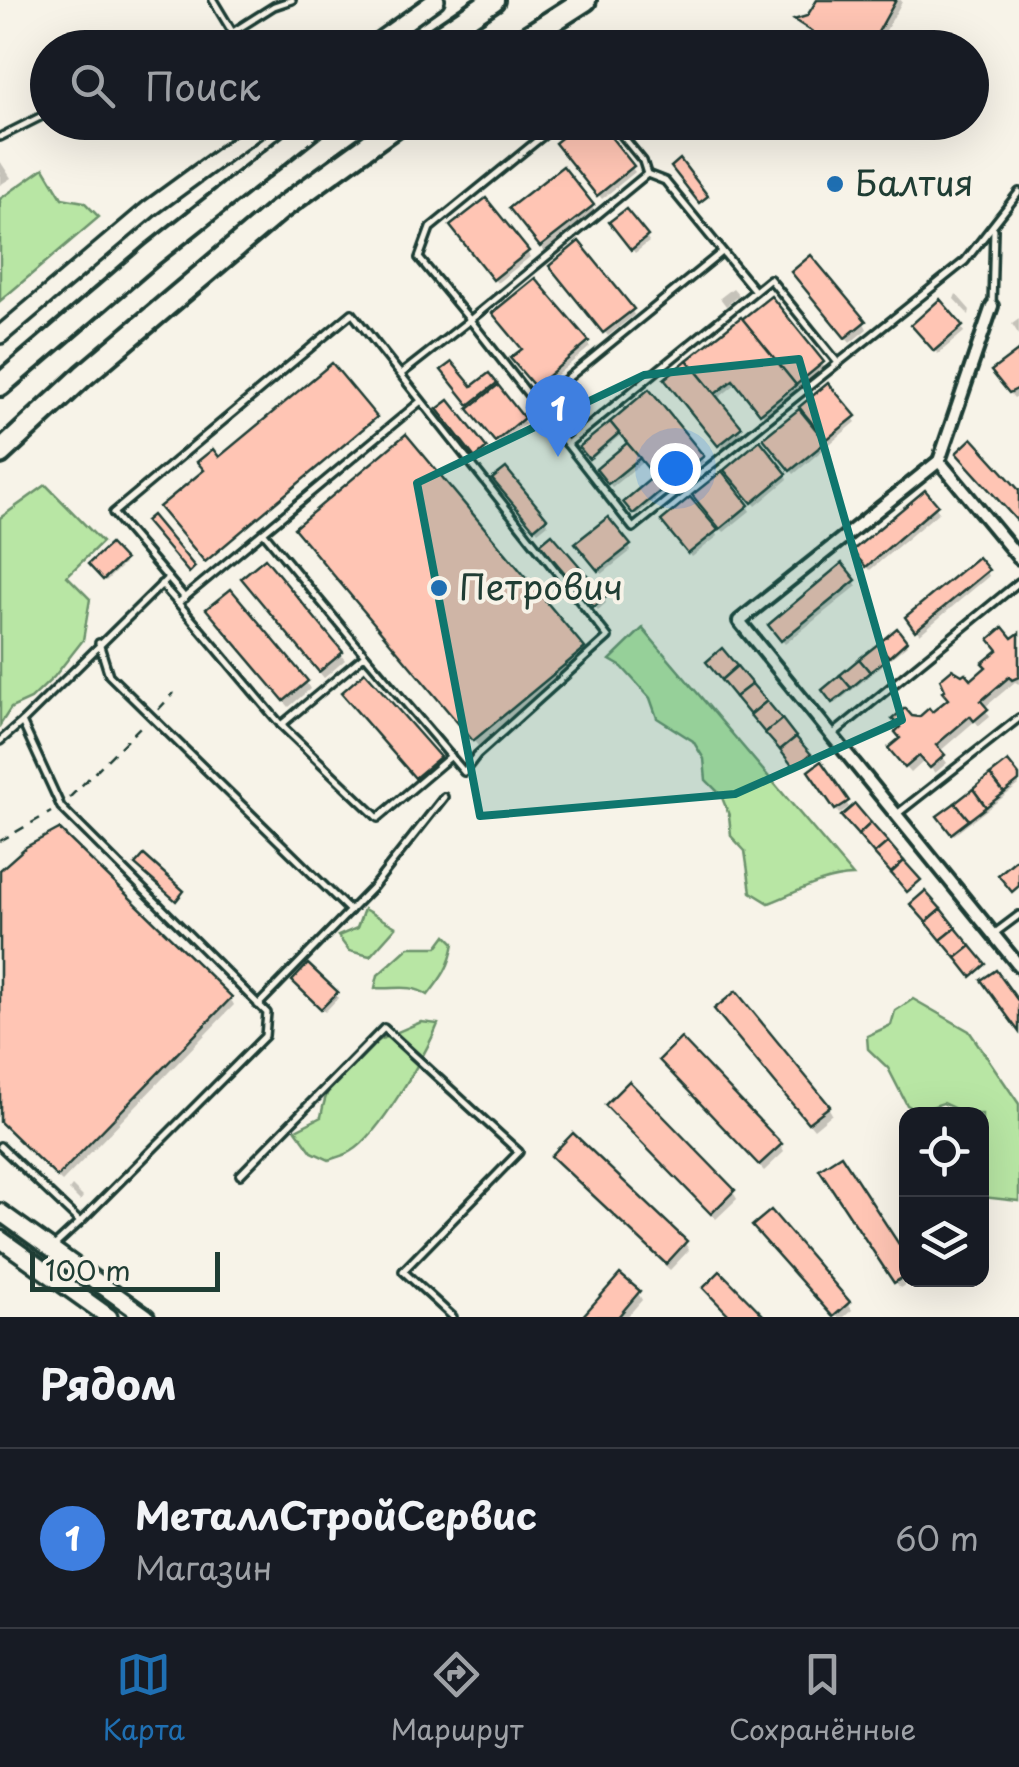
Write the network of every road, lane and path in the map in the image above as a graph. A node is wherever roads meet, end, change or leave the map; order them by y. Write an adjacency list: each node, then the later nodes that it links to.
1 (213, 0): 6 (lane)
2 (292, 0): 7 (lane)
3 (436, 0): 8 (street)
4 (493, 0): 9 (highway)
5 (585, 0): 10 (highway)
6 (232, 30)
7 (236, 30)
8 (394, 30)
9 (449, 30)
10 (538, 30)
11 (30, 122): 12 (lane)
12 (0, 137)
13 (245, 140): 25 (street)
14 (296, 140): 28 (highway)
15 (375, 140): 32 (highway)
16 (538, 140): 24 (lane)
17 (625, 140): 18 (lane)
18 (648, 174): 21 (lane); 24 (lane)
19 (1019, 192): 20 (lane)
20 (994, 226): 23 (lane); 26 (lane)
21 (722, 252): 22 (lane); 30 (lane)
22 (754, 291): 26 (lane); 31 (lane)
23 (992, 306): 33 (street)
24 (470, 320): 27 (lane); 30 (lane)
25 (0, 335)
26 (838, 363): 31 (lane)
27 (401, 374): 29 (lane); 36 (lane)
28 (0, 385)
29 (422, 401): 34 (lane); 49 (lane)
30 (536, 404): 31 (lane)
31 (567, 444)
32 (3, 452)
33 (939, 461): 35 (street); 47 (street)
34 (263, 532): 39 (lane); 41 (lane)
35 (1019, 558)
36 (168, 578): 38 (lane); 39 (lane)
37 (1019, 582): 47 (lane)
38 (162, 584): 39 (lane); 40 (lane)
39 (181, 601): 46 (lane)
40 (99, 643): 43 (lane); 45 (lane)
41 (365, 655): 46 (lane); 49 (lane)
42 (174, 693): 43 (path)
43 (151, 716): 51 (path); 54 (lane)
44 (1019, 718): 52 (lane)
45 (22, 722): 48 (lane); 51 (lane)
46 (282, 726): 49 (lane)
47 (832, 735): 52 (street)
48 (0, 741)
49 (450, 756)
50 (444, 797): 54 (lane)
51 (60, 807): 53 (path); 58 (lane)
52 (897, 814): 56 (street)
53 (0, 841)
54 (350, 911): 58 (lane)
55 (1019, 915): 56 (lane)
56 (995, 933): 57 (street)
57 (1019, 966)
58 (258, 1004): 62 (lane)
59 (0, 1146): 62 (lane)
60 (240, 1175): 67 (lane)
61 (0, 1212): 64 (street)
62 (80, 1222): 64 (lane)
63 (0, 1239): 65 (street)
64 (50, 1250): 66 (street)
65 (107, 1316)
66 (146, 1317)
67 (453, 1317)

